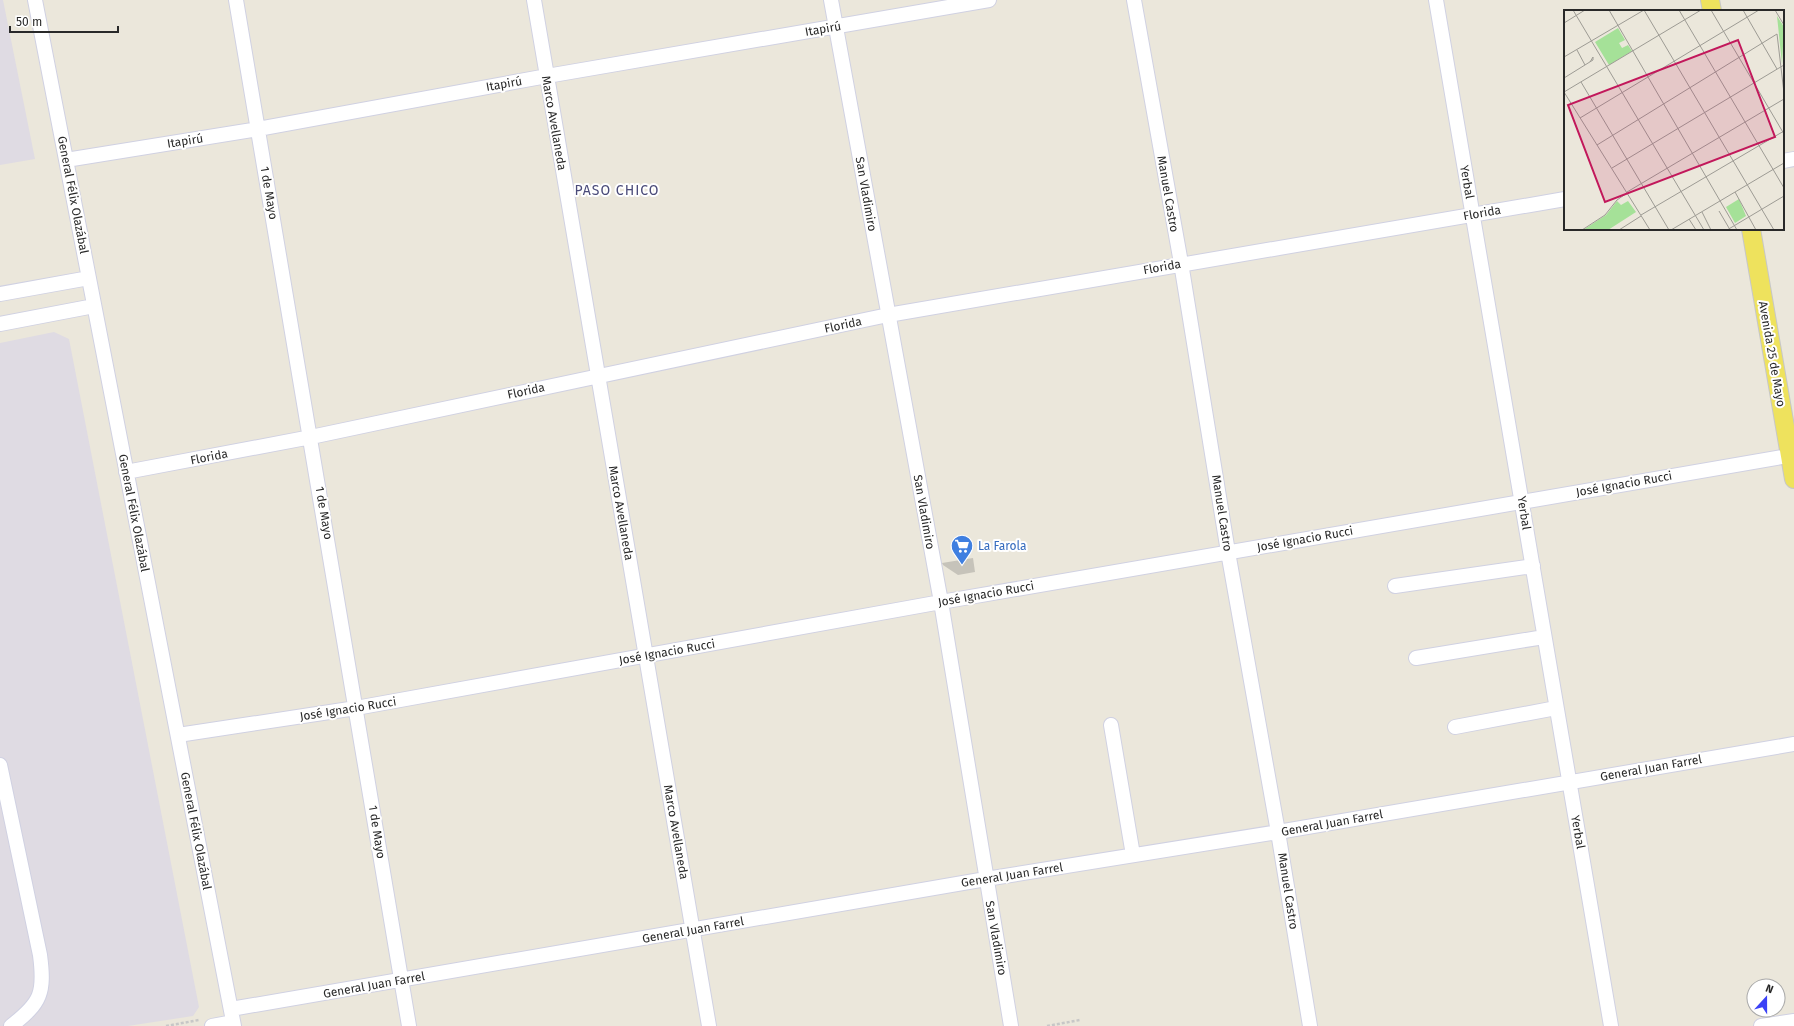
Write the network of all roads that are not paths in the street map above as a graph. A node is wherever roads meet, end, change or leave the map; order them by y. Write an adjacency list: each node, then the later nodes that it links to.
1 (35, 0): 14 (street, General Félix Olazábal)
2 (236, 0): 12 (street, 1 de Mayo)
3 (534, 0): 11 (street, Marco Avellaneda)
4 (831, 0): 10 (street, San Vladimiro)
5 (989, 0): 10 (street, Itapirú)
6 (1134, 0): 19 (street, Manuel Castro)
7 (1436, 0): 17 (street, Yerbal)
8 (1710, 0): 9 (main road)
9 (1712, 10)
10 (836, 27): 11 (street, Itapirú); 23 (street, San Vladimiro)
11 (546, 76): 12 (street, Itapirú); 25 (street, Marco Avellaneda)
12 (258, 129): 14 (street, Itapirú); 26 (street, 1 de Mayo)
13 (1794, 159): 15 (street)
14 (66, 160): 20 (street, General Félix Olazábal)
15 (1784, 161)
16 (1564, 199): 17 (street, Florida)
17 (1472, 215): 19 (street, Florida); 30 (street, Yerbal)
18 (1750, 230): 27 (main road, Avenida 25 de Mayo)
19 (1181, 263): 23 (street, Florida); 31 (street, Manuel Castro)
20 (89, 278): 21 (street); 22 (street, General Félix Olazábal)
21 (0, 294)
22 (94, 306): 24 (street); 28 (street, General Félix Olazábal)
23 (888, 315): 25 (street, Florida); 34 (street, San Vladimiro)
24 (0, 324)
25 (598, 376): 26 (street, Florida); 36 (street, Marco Avellaneda)
26 (311, 437): 28 (street, Florida); 38 (street, 1 de Mayo)
27 (1792, 455): 29 (main road, Avenida 25 de Mayo); 30 (street, José Ignacio Rucci)
28 (126, 472): 42 (street, General Félix Olazábal)
29 (1794, 479)
30 (1522, 502): 31 (street, José Ignacio Rucci); 32 (street, Yerbal)
31 (1228, 552): 34 (street, José Ignacio Rucci); 46 (street, Manuel Castro)
32 (1533, 566): 33 (street); 35 (street, Yerbal)
33 (1395, 586)
34 (940, 602): 36 (street, José Ignacio Rucci); 48 (street, San Vladimiro)
35 (1544, 637): 37 (street); 39 (street, Yerbal)
36 (646, 655): 38 (street, José Ignacio Rucci); 49 (street, Marco Avellaneda)
37 (1416, 658)
38 (356, 708): 42 (street, José Ignacio Rucci); 50 (street, 1 de Mayo)
39 (1556, 708): 41 (street); 45 (street, Yerbal)
40 (1111, 725): 47 (street)
41 (1455, 726)
42 (178, 736): 51 (street, General Félix Olazábal)
43 (1794, 744): 45 (street, General Juan Farrel)
44 (0, 765): 53 (street)
45 (1569, 782): 46 (street, General Juan Farrel); 59 (street, Yerbal)
46 (1278, 832): 47 (street, General Juan Farrel); 58 (street, Manuel Castro)
47 (1133, 855): 48 (street, General Juan Farrel)
48 (986, 879): 49 (street, General Juan Farrel); 57 (street, San Vladimiro)
49 (692, 930): 50 (street, General Juan Farrel); 56 (street, Marco Avellaneda)
50 (401, 980): 51 (street, General Juan Farrel); 55 (street, 1 de Mayo)
51 (233, 1019): 54 (street, General Juan Farrel)
52 (1794, 1021): 60 (street)
53 (11, 1026)
54 (212, 1026)
55 (409, 1026)
56 (709, 1026)
57 (1011, 1026)
58 (1310, 1026)
59 (1611, 1026)
60 (1761, 1026)

